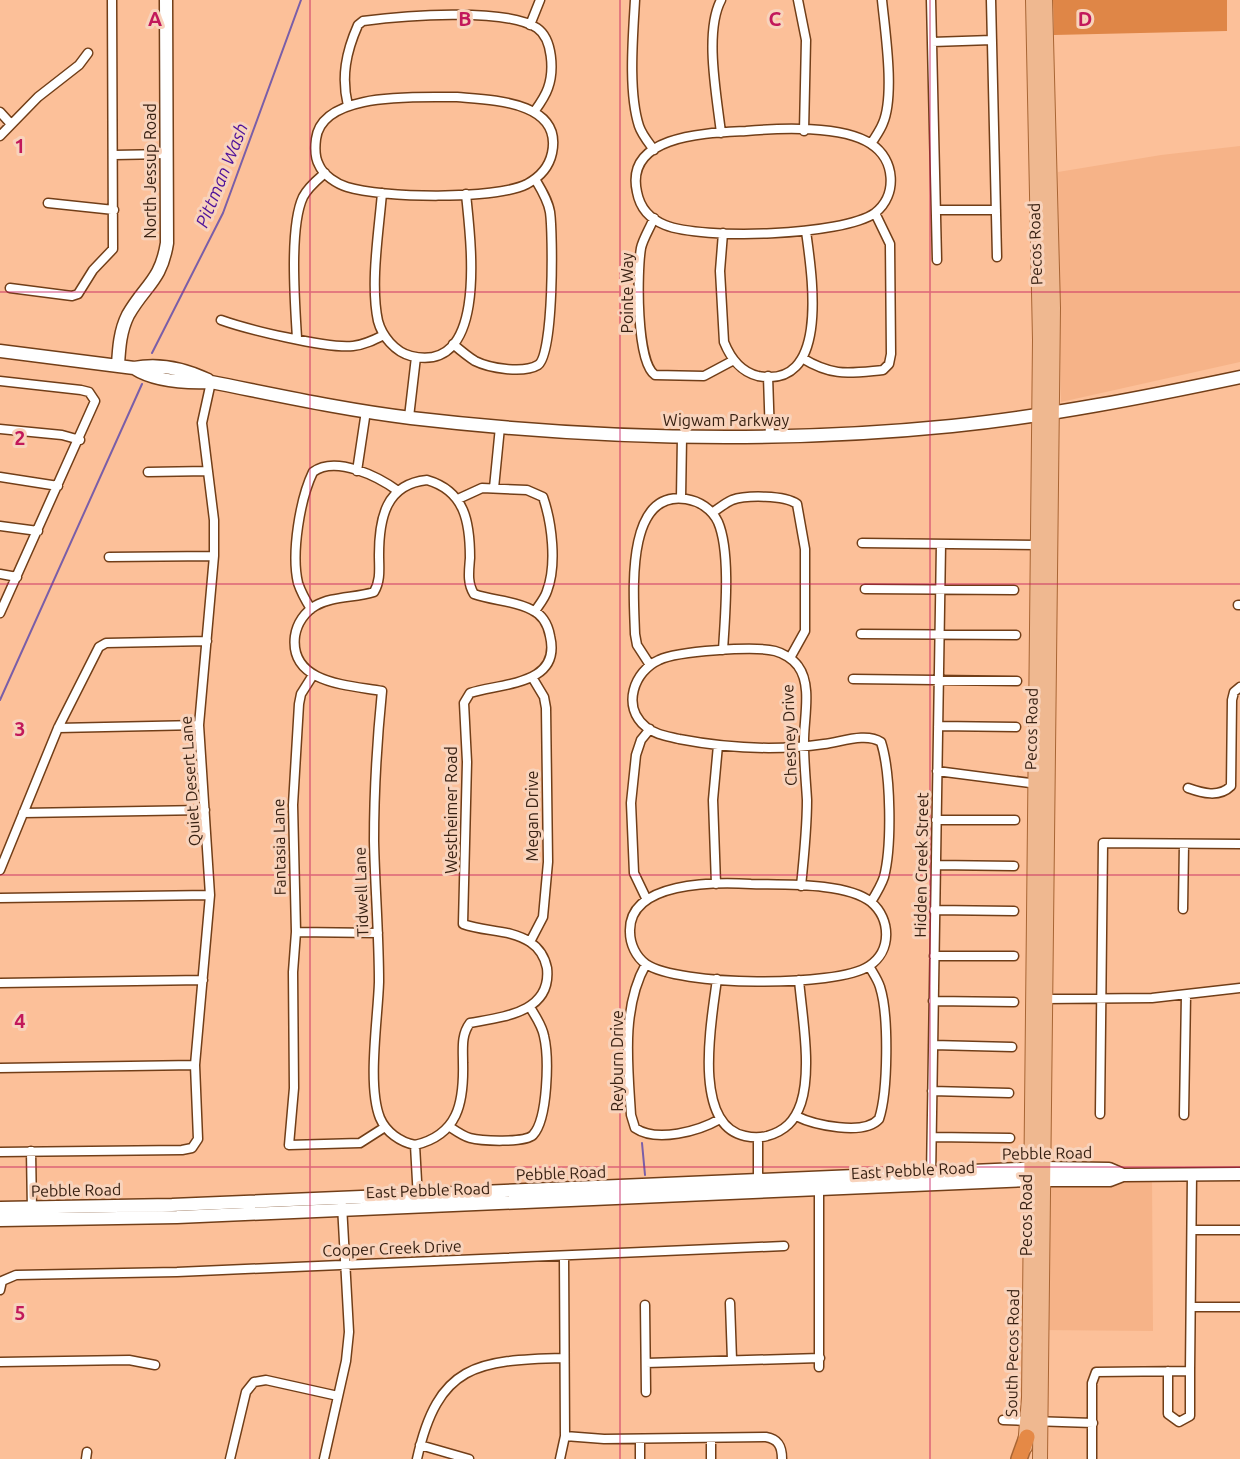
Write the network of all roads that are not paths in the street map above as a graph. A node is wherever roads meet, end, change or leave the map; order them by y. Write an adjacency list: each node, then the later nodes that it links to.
1 (112, 0): 26 (street)
2 (166, 0): 25 (main road, North Jessup Road)
3 (540, 0): 12 (street)
4 (635, 0): 24 (street)
5 (721, 0): 21 (street)
6 (798, 0): 20 (street)
7 (882, 0): 23 (street)
8 (931, 0): 14 (street)
9 (991, 0): 13 (street)
10 (1033, 0): 27 (main road, Pecos Road)
11 (1045, 0): 27 (main road, Pecos Road)
12 (530, 25): 16 (street); 18 (street)
13 (992, 40): 14 (street); 35 (street)
14 (932, 42): 34 (street)
15 (88, 53): 19 (street)
16 (348, 106): 18 (street); 28 (street)
17 (0, 112): 19 (street)
18 (534, 112): 29 (street)
19 (10, 123): 22 (street)
20 (804, 130): 21 (street); 23 (street)
21 (721, 133): 24 (street)
22 (0, 136)
23 (871, 144): 36 (street)
24 (654, 150): 37 (street)
25 (167, 154): 26 (street); 51 (main road, North Jessup Road)
26 (114, 155): 33 (street)
27 (1043, 157): 57 (main road, Pecos Road)
28 (325, 173): 30 (street); 45 (street)
29 (535, 179): 31 (street); 46 (street)
30 (382, 192): 31 (street); 44 (street)
31 (466, 194): 46 (street)
32 (48, 203): 33 (street)
33 (114, 210): 42 (street)
34 (937, 210): 35 (street); 41 (street)
35 (996, 210): 40 (street)
36 (874, 213): 38 (street); 49 (street)
37 (654, 219): 39 (street); 50 (street, Pointe Way)
38 (806, 231): 39 (street); 49 (street)
39 (723, 233): 50 (street)
40 (997, 257)
41 (937, 260)
42 (10, 288)
43 (221, 320): 45 (street)
44 (384, 335): 45 (street); 48 (street)
45 (297, 338)
46 (453, 344): 48 (street)
47 (0, 351): 51 (main road, Wigwam Parkway)
48 (416, 357): 58 (street)
49 (802, 358): 52 (street)
50 (734, 360): 52 (street)
51 (118, 365): 55 (main road, Wigwam Parkway)
52 (768, 376): 62 (street)
53 (1240, 377): 57 (main road, Wigwam Parkway)
54 (0, 381): 63 (street)
55 (211, 382): 56 (main road, Wigwam Parkway); 64 (street, Quiet Desert Lane)
56 (366, 411): 58 (main road, Wigwam Parkway); 65 (street)
57 (1046, 414): 62 (main road, Wigwam Parkway); 78 (main road, Pecos Road); 82 (main road, Pecos Road)
58 (409, 417): 59 (main road, Wigwam Parkway)
59 (500, 427): 61 (main road, Wigwam Parkway); 69 (street)
60 (0, 429): 63 (street)
61 (682, 437): 62 (main road, Wigwam Parkway); 71 (street)
62 (770, 437)
63 (80, 440): 68 (street)
64 (208, 471): 66 (street); 79 (street, Quiet Desert Lane)
65 (357, 471): 70 (street); 87 (street)
66 (148, 472)
67 (0, 477): 68 (street)
68 (58, 486): 75 (street)
69 (494, 488): 72 (street); 88 (street)
70 (398, 491): 72 (street); 87 (street)
71 (681, 498): 73 (street); 96 (street)
72 (458, 499): 88 (street)
73 (712, 513): 94 (street); 95 (street)
74 (0, 526): 75 (street)
75 (38, 531): 83 (street)
76 (862, 543): 77 (street)
77 (941, 544): 78 (street); 85 (street, Hidden Creek Street)
78 (1038, 545): 82 (main road, Pecos Road)
79 (214, 556): 80 (street); 93 (street, Quiet Desert Lane)
80 (109, 557)
81 (0, 574): 83 (street)
82 (1043, 574): 111 (main road, Pecos Road)
83 (17, 577): 89 (street)
84 (865, 589): 85 (street)
85 (940, 589): 86 (street); 91 (street, Hidden Creek Street)
86 (1014, 590)
87 (311, 609): 97 (street)
88 (535, 611): 98 (street)
89 (0, 613)
90 (861, 634): 91 (street)
91 (939, 634): 92 (street); 100 (street, Hidden Creek Street)
92 (1016, 636)
93 (207, 640): 103 (street, Quiet Desert Lane); 106 (street)
94 (723, 650): 95 (street); 96 (street)
95 (790, 658): 109 (street, Chesney Drive)
96 (650, 665): 107 (street)
97 (313, 675): 131 (street, Fantasia Lane); 132 (street, Tidwell Lane)
98 (532, 677): 133 (street, Megan Drive); 133 (street, Westheimer Road)
99 (853, 679): 100 (street)
100 (938, 680): 101 (street); 104 (street, Hidden Creek Street)
101 (1017, 681)
102 (1238, 688): 112 (street)
103 (199, 725): 106 (street); 113 (street, Quiet Desert Lane)
104 (938, 726): 105 (street); 110 (street, Hidden Creek Street)
105 (1016, 727)
106 (58, 728): 114 (street)
107 (650, 729): 108 (street); 126 (street)
108 (718, 745): 109 (street); 122 (street)
109 (804, 746): 123 (street, Chesney Drive); 127 (street)
110 (937, 771): 111 (street); 115 (street, Hidden Creek Street)
111 (1041, 784): 144 (main road, Pecos Road)
112 (1188, 788)
113 (205, 810): 114 (street); 124 (street, Quiet Desert Lane)
114 (23, 813): 121 (street)
115 (936, 820): 116 (street); 119 (street, Hidden Creek Street)
116 (1015, 820)
117 (1184, 844): 118 (street); 128 (street); 145 (street)
118 (1240, 844)
119 (936, 865): 120 (street); 129 (street, Hidden Creek Street)
120 (1014, 866)
121 (0, 870)
122 (716, 884): 123 (street); 126 (street)
123 (801, 885): 127 (street)
124 (210, 895): 125 (street); 139 (street, Quiet Desert Lane)
125 (0, 898)
126 (646, 898): 136 (street)
127 (871, 902): 137 (street)
128 (1183, 909)
129 (934, 910): 130 (street); 134 (street, Hidden Creek Street)
130 (1014, 911)
131 (296, 932): 132 (street); 159 (street, Fantasia Lane)
132 (378, 933): 159 (street, Tidwell Lane)
133 (530, 942): 148 (street)
134 (934, 956): 135 (street); 146 (street, Hidden Creek Street)
135 (1014, 957)
136 (646, 964): 138 (street); 158 (street, Reyburn Drive)
137 (869, 966): 140 (street); 157 (street)
138 (717, 979): 140 (street); 158 (street)
139 (203, 980): 141 (street); 151 (street, Quiet Desert Lane)
140 (799, 980): 157 (street)
141 (0, 983)
142 (1240, 988): 143 (street)
143 (1186, 995): 145 (street); 156 (street)
144 (1038, 999): 145 (street); 170 (main road, Pecos Road)
145 (1101, 999): 155 (street)
146 (933, 1001): 147 (street); 149 (street, Hidden Creek Street)
147 (1014, 1002)
148 (530, 1007): 160 (street); 160 (street)
149 (933, 1045): 150 (street); 153 (street, Hidden Creek Street)
150 (1012, 1047)
151 (195, 1065): 152 (street); 165 (street, Quiet Desert Lane)
152 (0, 1068)
153 (932, 1091): 154 (street); 161 (street, Hidden Creek Street)
154 (1009, 1093)
155 (1100, 1114)
156 (1184, 1115)
157 (796, 1116): 162 (street)
158 (720, 1119): 162 (street)
159 (385, 1127): 164 (street)
160 (450, 1127): 164 (street)
161 (932, 1137): 163 (street); 167 (street, Hidden Creek Street)
162 (758, 1138): 173 (street)
163 (1010, 1138)
164 (415, 1145): 174 (street)
165 (31, 1151): 166 (street); 177 (street)
166 (0, 1152)
167 (932, 1173): 170 (main road, Pebble Road); 171 (main road, Pebble Road); 172 (street, Hidden Creek Street)
168 (1192, 1174): 169 (main road, Pebble Road); 170 (main road, Pebble Road); 179 (street)
169 (1240, 1174)
170 (1035, 1175): 172 (main road, East Pebble Road); 200 (main road, Pecos Road)
171 (819, 1185): 172 (main road, East Pebble Road); 173 (main road, East Pebble Road); 190 (street)
172 (927, 1185)
173 (758, 1187): 174 (main road, East Pebble Road)
174 (418, 1201): 175 (main road, East Pebble Road)
175 (342, 1204): 177 (main road, East Pebble Road); 183 (street)
176 (0, 1208): 177 (main road, Pebble Road)
177 (32, 1213): 178 (main road, East Pebble Road)
178 (0, 1220)
179 (1192, 1230): 180 (street); 187 (street)
180 (1240, 1230)
181 (784, 1246): 182 (street, Cooper Creek Drive)
182 (564, 1256): 183 (street, Cooper Creek Drive); 189 (street)
183 (346, 1264): 184 (street, Cooper Creek Drive); 197 (street)
184 (0, 1290)
185 (730, 1303): 190 (street)
186 (645, 1305): 192 (street)
187 (1191, 1307): 188 (street); 195 (street)
188 (1240, 1307)
189 (564, 1358): 201 (street); 204 (street)
190 (732, 1360): 192 (street)
191 (0, 1362): 193 (street)
192 (646, 1363): 196 (street)
193 (155, 1365)
194 (1168, 1371): 195 (street); 195 (street); 199 (street)
195 (1186, 1371)
196 (646, 1392)
197 (338, 1396): 205 (street); 206 (street)
198 (1002, 1420): 200 (street)
199 (1093, 1423): 200 (street); 216 (street)
200 (1032, 1427): 213 (highway); 214 (main road, South Pecos Road); 215 (main road, Pecos Road)
201 (565, 1436): 203 (street); 209 (street)
202 (711, 1438): 203 (street); 211 (street); 212 (street)
203 (640, 1439): 210 (street)
204 (420, 1445): 207 (street); 208 (street)
205 (230, 1459)
206 (324, 1459)
207 (417, 1459)
208 (469, 1459)
209 (560, 1459)
210 (640, 1459)
211 (711, 1459)
212 (782, 1459)
213 (1019, 1459)
214 (1024, 1459)
215 (1040, 1459)
216 (1092, 1459)

